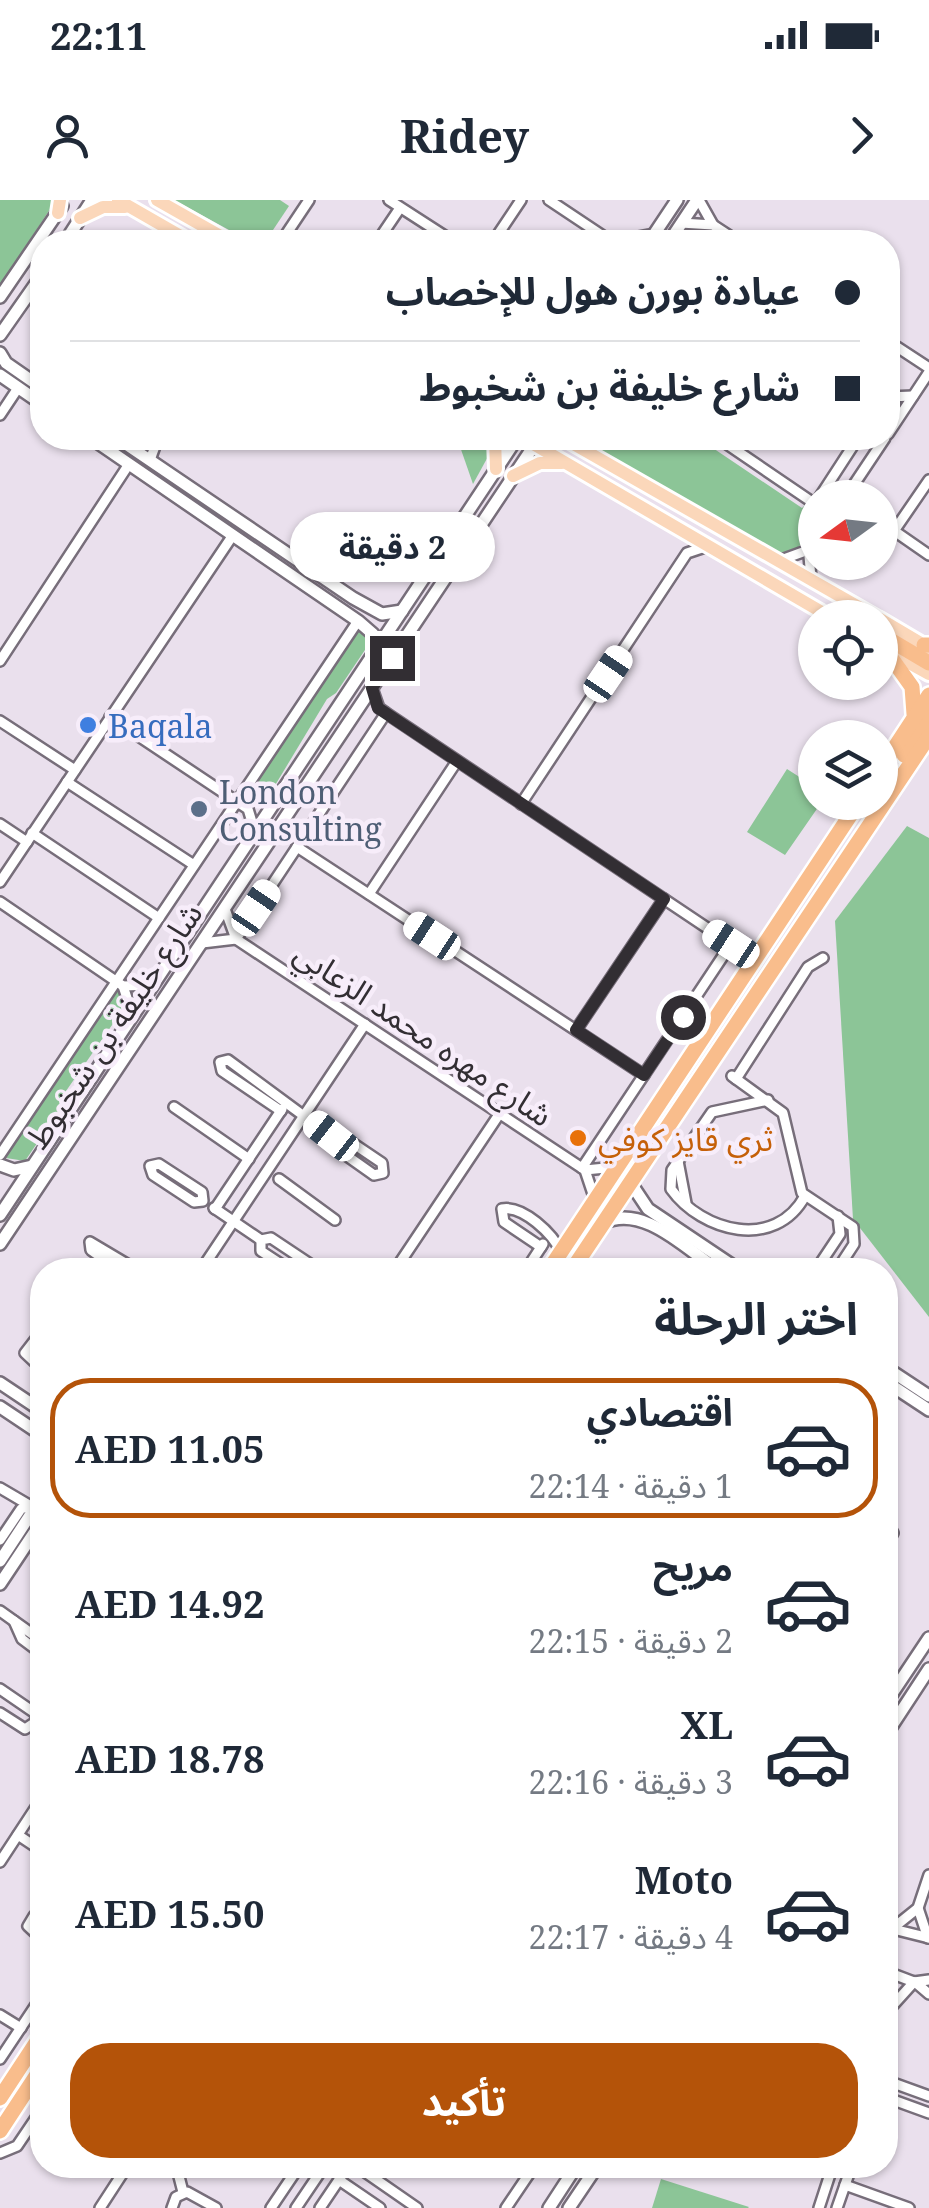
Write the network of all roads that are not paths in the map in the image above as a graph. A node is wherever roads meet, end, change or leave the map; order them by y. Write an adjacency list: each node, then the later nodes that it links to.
1 (92, 200): 14 (main road)
2 (157, 200): 20 (main road)
3 (309, 200): 21 (street)
4 (388, 200): 12 (street)
5 (521, 200): 24 (street)
6 (548, 200): 25 (street)
7 (663, 200): 13 (street)
8 (677, 200): 13 (main road)
9 (698, 200): 15 (main road); 16 (street)
10 (61, 204): 17 (main road)
11 (124, 204): 14 (main road); 19 (main road)
12 (400, 208): 22 (street); 23 (street)
13 (668, 214): 26 (main road)
14 (80, 218): 18 (main road)
15 (681, 224): 16 (street); 27 (main road)
16 (713, 225): 28 (street)
17 (44, 230)
18 (72, 230)
19 (170, 230)
20 (210, 230)
21 (289, 230)
22 (385, 230)
23 (435, 230)
24 (501, 230)
25 (594, 230)
26 (657, 230)
27 (677, 230)
28 (721, 230)
29 (30, 251): 31 (main road)
30 (30, 292): 32 (main road)
31 (0, 297)
32 (0, 335)
33 (900, 349): 35 (street)
34 (0, 353): 37 (main road)
35 (929, 370): 40 (street)
36 (0, 376): 38 (main road)
37 (30, 380)
38 (18, 388): 39 (main road); 42 (street)
39 (30, 396)
40 (913, 396): 41 (street); 43 (street)
41 (900, 397)
42 (0, 415)
43 (900, 415)
44 (109, 450): 57 (main road)
45 (137, 450): 55 (main road)
46 (154, 450): 55 (street)
47 (495, 450): 58 (main road)
48 (516, 450): 58 (main road, شارع خليفة بن شخبوط)
49 (524, 450): 59 (main road, شارع خليفة بن شخبوط)
50 (544, 450): 56 (main road)
51 (736, 450): 63 (street)
52 (850, 450): 60 (street)
53 (877, 450): 61 (street)
54 (587, 451): 72 (main road)
55 (150, 460): 78 (main road)
56 (563, 463): 59 (main road); 65 (main road)
57 (129, 464): 67 (main road); 86 (street)
58 (496, 469): 79 (main road, شارع خليفة بن شخبوط)
59 (513, 476): 90 (main road, شارع خليفة بن شخبوط)
60 (830, 480)
61 (856, 480)
62 (929, 480): 64 (street)
63 (798, 490)
64 (898, 525)
65 (682, 531): 68 (main road); 70 (street)
66 (898, 534): 71 (street)
67 (233, 535): 75 (main road); 94 (street)
68 (708, 546): 70 (street); 76 (main road)
69 (798, 553): 72 (street)
70 (687, 554): 105 (street)
71 (929, 555)
72 (781, 560): 73 (main road)
73 (798, 570)
74 (814, 580): 77 (main road)
75 (315, 592): 78 (main road); 80 (main road)
76 (801, 600)
77 (848, 600)
78 (360, 601): 79 (main road)
79 (402, 612): 84 (main road, شارع خليفة بن شخبوط)
80 (358, 621): 84 (main road); 104 (street)
81 (898, 629): 83 (main road)
82 (898, 645): 87 (highway)
83 (927, 646)
84 (377, 648): 106 (main road, شارع خليفة بن شخبوط)
85 (898, 657): 89 (main road)
86 (0, 661)
87 (929, 663)
88 (898, 669): 95 (highway)
89 (929, 674)
90 (372, 688): 92 (street); 93 (main road, شارع خليفة بن شخبوط)
91 (929, 695): 95 (highway)
92 (382, 711): 93 (street); 99 (street); 113 (street)
93 (355, 712): 119 (main road, شارع خليفة بن شخبوط)
94 (110, 717): 101 (street); 104 (street)
95 (921, 718): 98 (highway); 100 (highway)
96 (0, 721): 101 (street)
97 (929, 736): 103 (highway)
98 (898, 747)
99 (457, 761): 105 (street); 116 (street)
100 (898, 761)
101 (75, 770): 102 (street)
102 (67, 782): 112 (street); 114 (street)
103 (898, 782)
104 (236, 801): 107 (street); 114 (street)
105 (521, 804): 117 (street)
106 (272, 806): 107 (street); 111 (main road, شارع خليفة بن شخبوط)
107 (248, 809): 111 (street)
108 (847, 820): 124 (highway)
109 (872, 820): 148 (highway)
110 (0, 824): 112 (street)
111 (255, 832): 128 (main road, شارع خليفة بن شخبوط)
112 (30, 838): 115 (street); 120 (street)
113 (297, 847): 116 (street); 121 (street)
114 (194, 865): 120 (street)
115 (0, 882)
116 (368, 894): 131 (street)
117 (664, 899): 123 (street); 131 (street)
118 (0, 902): 127 (street)
119 (224, 909): 121 (street); 122 (main road, شارع خليفة بن شخبوط)
120 (159, 918): 127 (street)
121 (236, 939): 122 (street); 130 (street, شارع مهره محمد الزعابي)
122 (202, 943): 164 (main road, شارع خليفة بن شخبوط)
123 (736, 947): 124 (street); 126 (street); 132 (street)
124 (763, 949): 126 (highway)
125 (823, 958): 133 (street)
126 (745, 974): 145 (highway)
127 (120, 984): 128 (street); 129 (street); 141 (street)
128 (153, 985): 129 (main road, شارع خليفة بن شخبوط)
129 (132, 1016): 144 (main road, شارع خليفة بن شخبوط)
130 (365, 1024): 138 (street, شارع مهره محمد الزعابي); 139 (street)
131 (576, 1030): 132 (street)
132 (644, 1075): 146 (street)
133 (746, 1086): 134 (street); 135 (street)
134 (768, 1100): 135 (street); 150 (street)
135 (742, 1104): 150 (street)
136 (174, 1107): 142 (street)
137 (284, 1107): 137 (street); 139 (street); 142 (street)
138 (500, 1113): 146 (street, شارع مهره محمد الزعابي); 172 (street)
139 (304, 1115): 140 (street); 156 (street)
140 (331, 1136): 140 (street)
141 (0, 1156)
142 (249, 1159): 153 (street)
143 (0, 1165): 144 (main road)
144 (32, 1166): 154 (main road, شارع خليفة بن شخبوط)
145 (618, 1167): 146 (street); 152 (highway)
146 (583, 1169): 152 (street)
147 (279, 1179): 157 (street)
148 (630, 1182): 158 (highway); 177 (main road)
149 (0, 1187): 154 (main road)
150 (805, 1196): 155 (street)
151 (203, 1201): 151 (street); 153 (street)
152 (595, 1202): 159 (highway)
153 (216, 1209): 156 (street)
154 (3, 1211)
155 (838, 1216): 161 (street); 163 (street)
156 (234, 1220): 162 (street); 169 (street)
157 (335, 1220)
158 (603, 1224): 175 (highway); 176 (main road)
159 (578, 1227): 160 (street); 166 (highway)
160 (550, 1234): 165 (street); 165 (street); 166 (street)
161 (840, 1234): 163 (street); 178 (street)
162 (262, 1240): 170 (street); 171 (street)
163 (855, 1240): 179 (street)
164 (0, 1244)
165 (542, 1246): 173 (street)
166 (561, 1253): 174 (highway)
167 (102, 1258): 168 (street)
168 (117, 1258)
169 (210, 1258)
170 (272, 1258)
171 (301, 1258)
172 (403, 1258)
173 (534, 1258)
174 (558, 1258)
175 (580, 1258)
176 (700, 1258)
177 (721, 1258)
178 (824, 1258)
179 (844, 1258)
180 (898, 1376): 183 (main road)
181 (0, 1383): 184 (main road)
182 (898, 1390): 186 (main road)
183 (929, 1396)
184 (30, 1404)
185 (0, 1407): 187 (main road)
186 (929, 1410)
187 (30, 1426)
188 (0, 1488): 189 (street)
189 (30, 1499)
190 (30, 1507): 193 (street)
191 (30, 1512): 196 (main road)
192 (3, 1514): 193 (street)
193 (10, 1526): 195 (street)
194 (30, 1539): 197 (main road)
195 (0, 1540)
196 (0, 1561)
197 (0, 1584)
198 (0, 1611): 199 (street)
199 (21, 1630): 200 (street); 202 (street)
200 (30, 1635)
201 (929, 1638): 204 (main road)
202 (30, 1640)
203 (929, 1669): 208 (main road)
204 (898, 1684)
205 (0, 1688): 206 (street)
206 (30, 1709)
207 (0, 1713): 209 (street)
208 (898, 1716)
209 (30, 1725)
210 (30, 1816): 211 (street)
211 (18, 1834): 212 (street); 213 (street)
212 (30, 1842)
213 (0, 1862)
214 (929, 1875): 215 (street)
215 (918, 1908): 216 (street); 218 (street)
216 (898, 1922)
217 (898, 1930): 218 (street)
218 (928, 1938)
219 (898, 1975): 221 (street)
220 (929, 1980): 221 (street)
221 (914, 1982): 222 (street); 223 (street)
222 (929, 1994)
223 (898, 1999)
224 (30, 2013): 226 (street)
225 (0, 2015): 226 (street)
226 (20, 2028): 228 (street)
227 (30, 2052): 233 (highway)
228 (0, 2059)
229 (898, 2085): 231 (street)
230 (30, 2086): 238 (highway)
231 (912, 2090): 232 (street); 235 (street)
232 (929, 2096)
233 (0, 2098)
234 (898, 2102): 235 (street)
235 (907, 2105): 236 (street)
236 (929, 2112)
237 (30, 2127): 239 (street)
238 (0, 2132): 239 (street)
239 (20, 2142): 240 (street)
240 (5, 2152)
241 (120, 2178): 255 (street)
242 (179, 2178): 253 (street)
243 (292, 2178): 258 (street)
244 (316, 2178): 259 (street)
245 (371, 2178): 262 (street)
246 (527, 2178): 263 (street)
247 (568, 2178): 264 (main road)
248 (589, 2178): 265 (main road)
249 (829, 2178): 266 (street)
250 (847, 2178): 252 (street)
251 (339, 2180): 260 (street); 261 (street)
252 (845, 2185): 254 (street); 267 (street)
253 (183, 2192): 256 (street); 257 (street)
254 (839, 2207)
255 (100, 2208)
256 (172, 2208)
257 (216, 2208)
258 (272, 2208)
259 (296, 2208)
260 (320, 2208)
261 (380, 2208)
262 (416, 2208)
263 (506, 2208)
264 (548, 2208)
265 (569, 2208)
266 (819, 2208)
267 (909, 2208)

